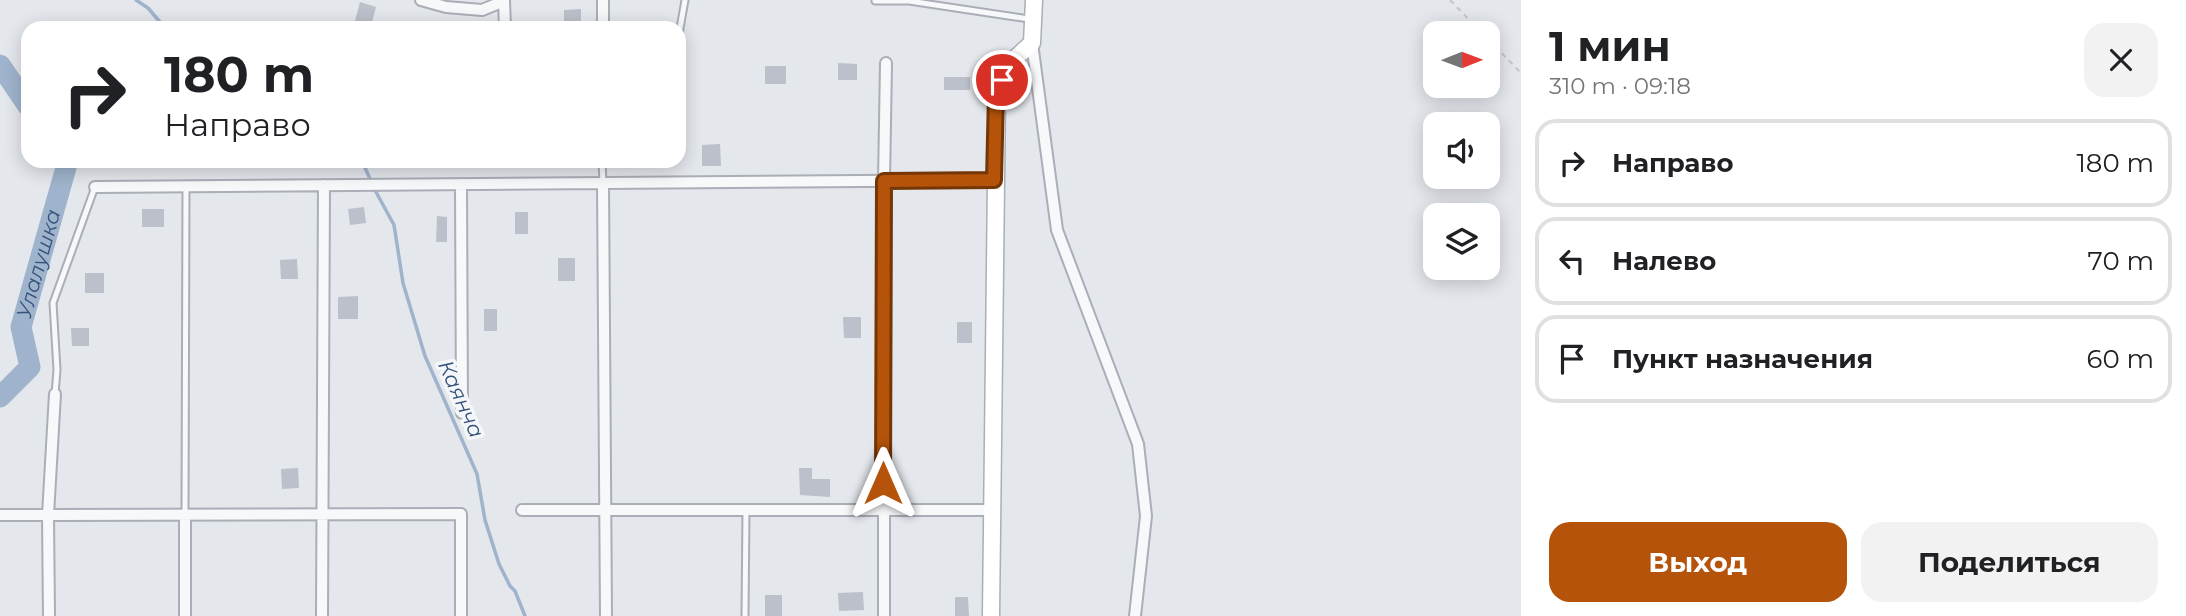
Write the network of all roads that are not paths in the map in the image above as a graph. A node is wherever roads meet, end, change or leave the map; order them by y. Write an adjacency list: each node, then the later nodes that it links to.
1 (421, 0): 2 (street)
2 (504, 0): 8 (street)
3 (603, 0): 9 (street)
4 (685, 0): 10 (lane)
5 (1034, 0): 7 (street)
6 (875, 1): 7 (lane)
7 (1032, 19): 11 (street)
8 (505, 21)
9 (603, 21)
10 (681, 21)
11 (1032, 43): 14 (street); 40 (street)
12 (886, 63): 15 (street)
13 (602, 168): 16 (lane)
14 (994, 180): 15 (street); 27 (street)
15 (884, 181): 16 (street); 26 (street)
16 (603, 183): 17 (street); 24 (street)
17 (461, 184): 18 (street); 22 (street)
18 (324, 186): 20 (street); 28 (street)
19 (95, 187): 20 (street); 21 (lane)
20 (186, 187): 31 (lane)
21 (55, 394): 30 (street)
22 (463, 412)
23 (522, 509): 24 (street)
24 (605, 510): 25 (street); 36 (street)
25 (746, 510): 26 (street); 37 (lane)
26 (883, 510): 27 (street); 38 (street)
27 (990, 510): 39 (street)
28 (322, 514): 31 (street); 34 (street); 35 (street)
29 (0, 515): 30 (street)
30 (48, 515): 31 (street); 32 (street)
31 (185, 515): 33 (street)
32 (49, 616)
33 (185, 616)
34 (322, 616)
35 (461, 616)
36 (606, 616)
37 (745, 616)
38 (884, 616)
39 (991, 616)
40 (1135, 616)

